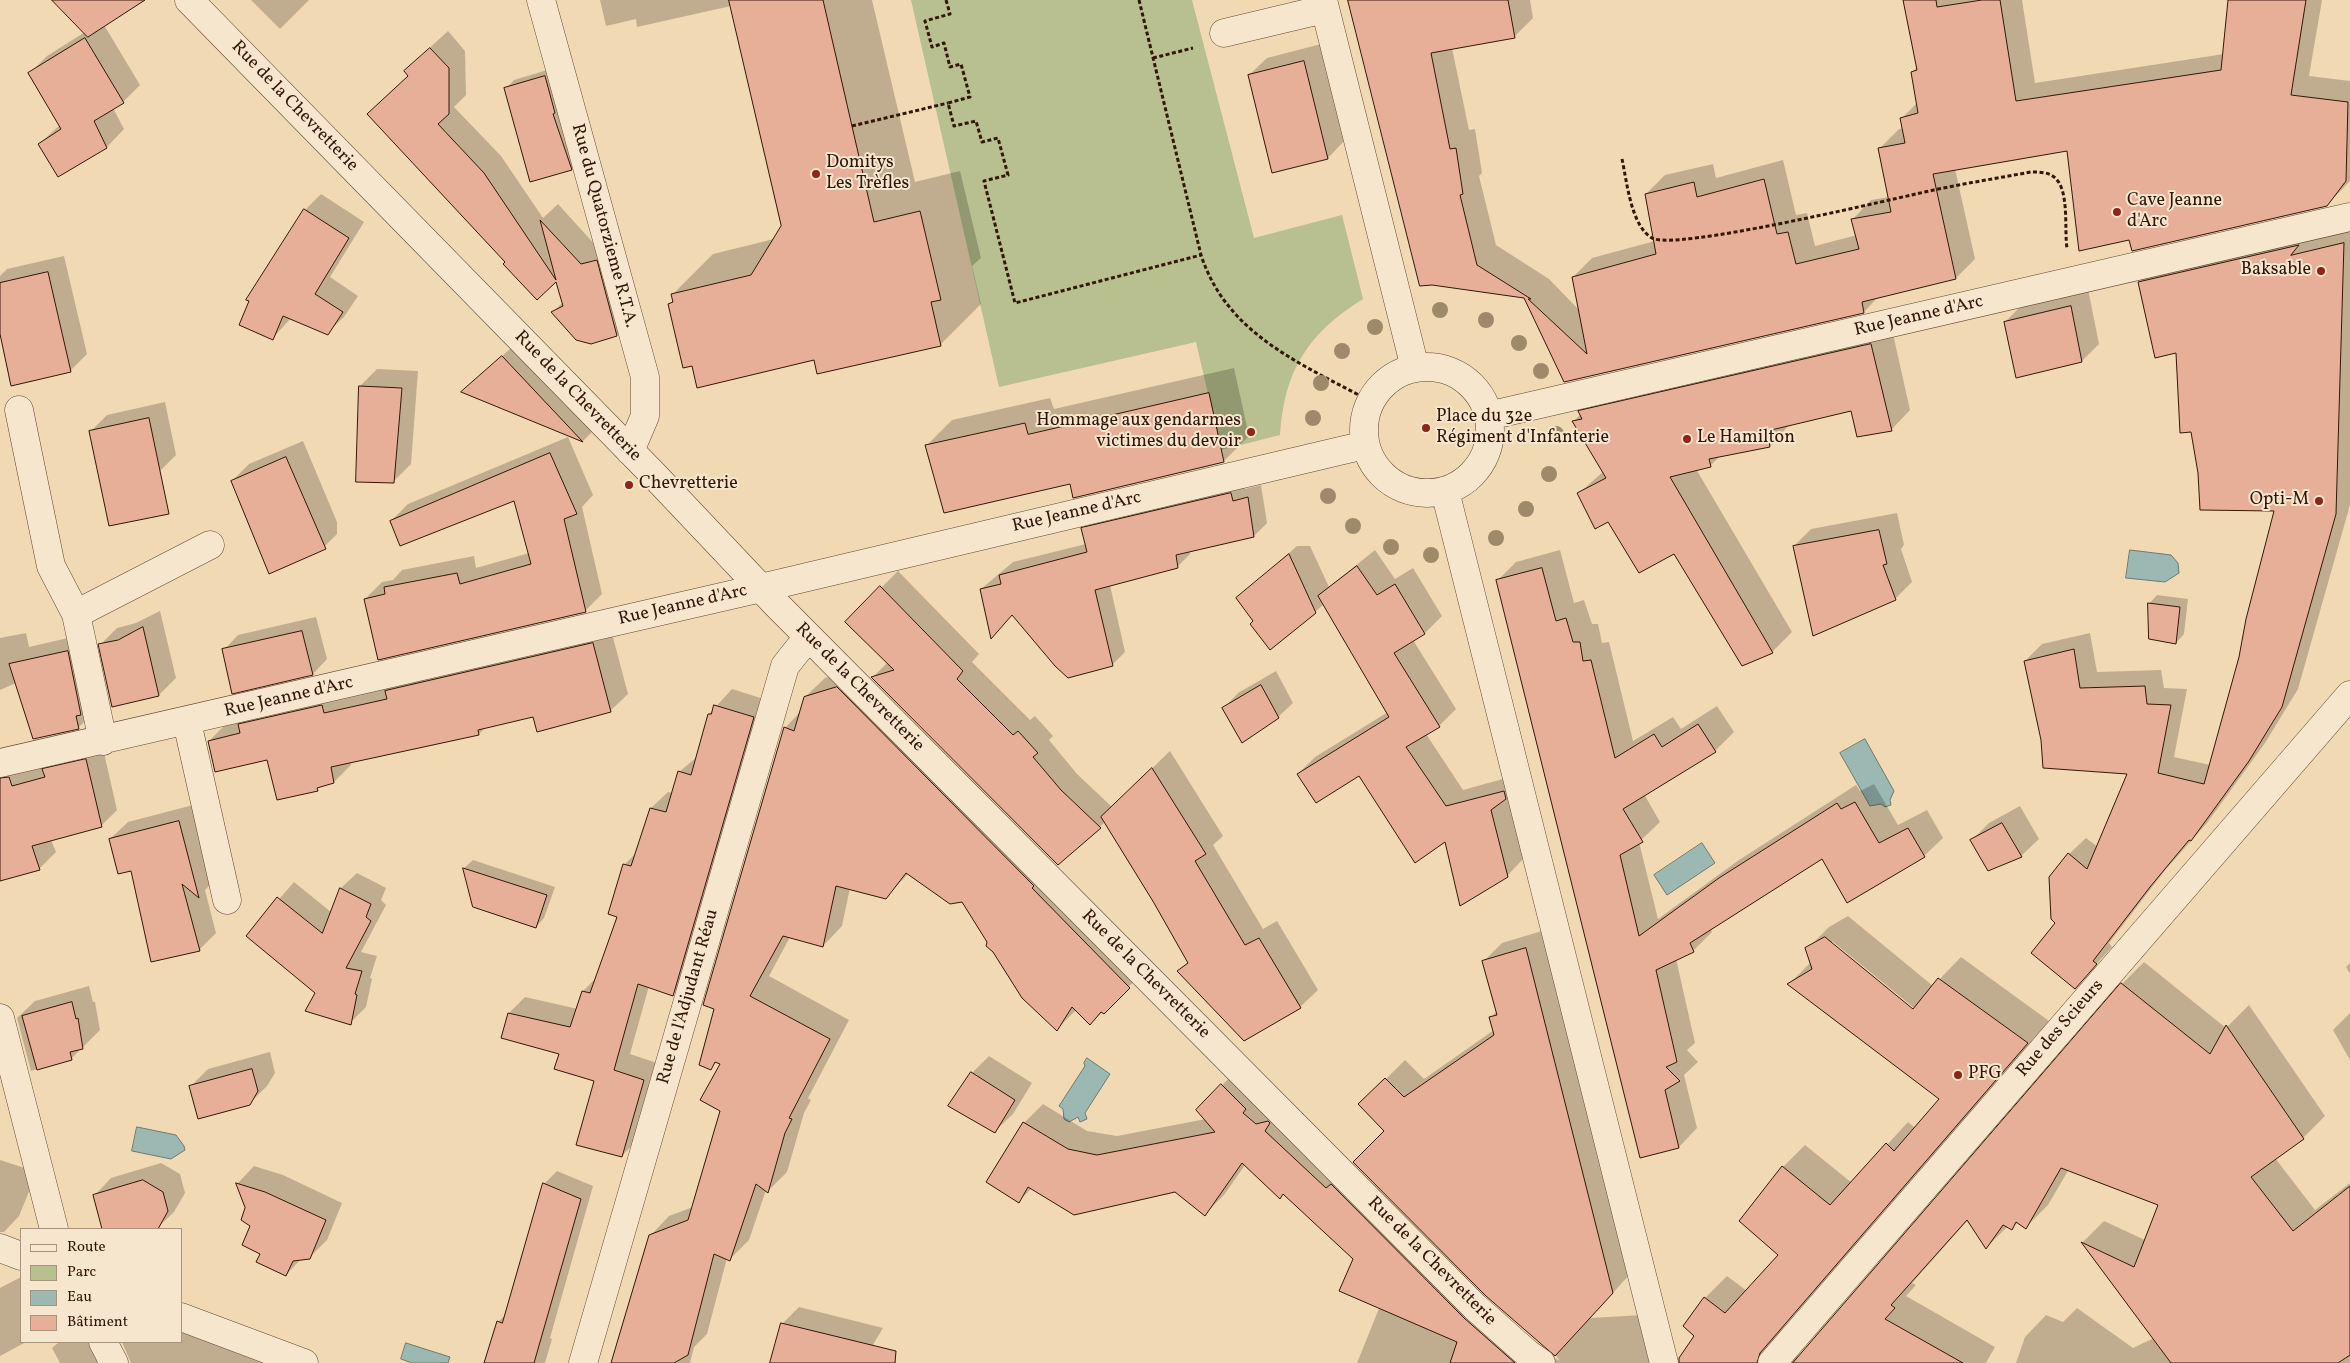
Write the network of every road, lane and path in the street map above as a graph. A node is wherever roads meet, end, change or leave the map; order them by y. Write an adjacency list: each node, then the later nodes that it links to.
1 (189, 0): 19 (street, Rue de la Chevretterie)
2 (541, 0): 19 (street, Rue du Quatorzieme R.T.A.)
3 (946, 0): 8 (path)
4 (1139, 0): 7 (path)
5 (1324, 4): 6 (street); 14 (street)
6 (1224, 33): 7 (path)
7 (1153, 58): 12 (path)
8 (948, 103): 9 (path); 12 (path)
9 (852, 126)
10 (1622, 159): 13 (path)
11 (2350, 217): 13 (street, Rue Jeanne d'Arc)
12 (1201, 255): 15 (path)
13 (2075, 280): 17 (street, Rue Jeanne d'Arc)
14 (1415, 368): 15 (street); 17 (street)
15 (1370, 401): 18 (street)
16 (19, 410): 23 (street)
17 (1488, 416): 20 (street)
18 (1365, 445): 20 (street); 22 (street, Rue Jeanne d'Arc)
19 (630, 451): 22 (street, Rue de la Chevretterie)
20 (1445, 491): 40 (street)
21 (210, 545): 23 (street)
22 (761, 588): 24 (street, Rue de la Chevretterie); 26 (street, Rue Jeanne d'Arc)
23 (76, 614): 27 (street)
24 (808, 637): 38 (street, Rue de l'Adjudant Réau); 39 (street, Rue de la Chevretterie)
25 (2350, 694): 41 (street, Rue des Scieurs)
26 (187, 722): 27 (street, Rue Jeanne d'Arc); 29 (street)
27 (103, 741): 28 (street, Rue Jeanne d'Arc)
28 (0, 764)
29 (227, 900)
30 (0, 1018): 31 (street)
31 (54, 1228)
32 (0, 1248): 33 (street)
33 (20, 1256)
34 (182, 1317): 37 (street)
35 (103, 1343): 36 (street)
36 (114, 1363)
37 (304, 1363)
38 (583, 1363)
39 (1541, 1363)
40 (1664, 1363)
41 (1772, 1363)

